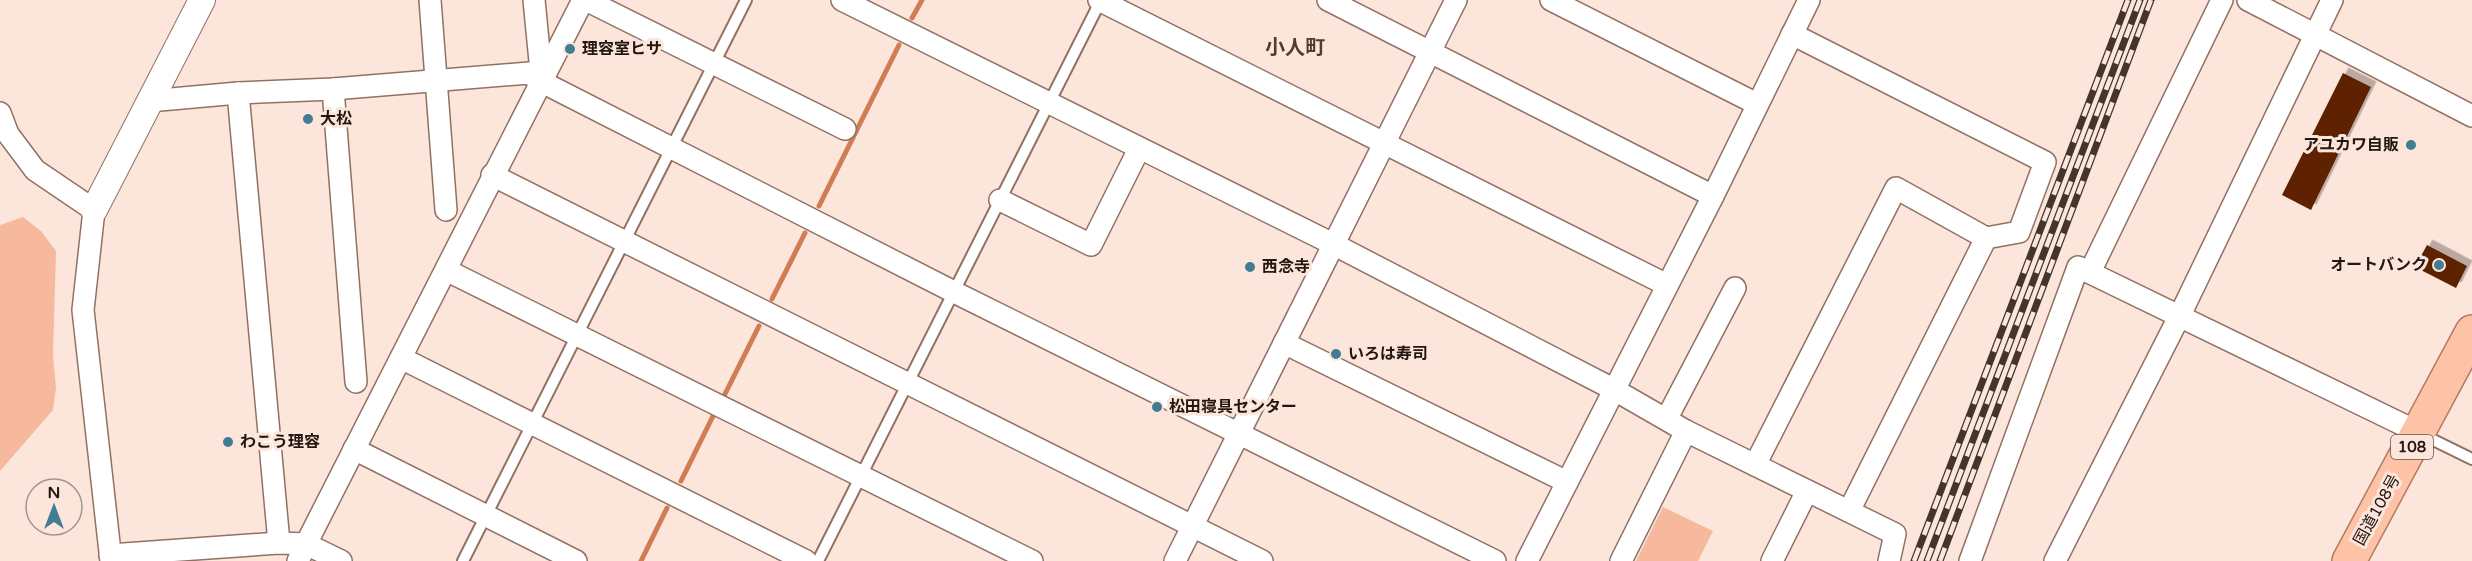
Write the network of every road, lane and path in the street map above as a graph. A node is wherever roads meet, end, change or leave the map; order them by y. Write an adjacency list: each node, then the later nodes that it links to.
1 (202, 0): 23 (street)
2 (430, 0): 19 (street)
3 (534, 0): 20 (street)
4 (585, 0): 18 (street); 20 (street)
5 (747, 0): 18 (lane)
6 (842, 0): 24 (street)
7 (1101, 0): 24 (lane); 30 (street)
8 (1328, 0): 17 (street)
9 (1456, 0): 17 (street)
10 (1551, 0): 25 (street)
11 (2222, 0): 42 (street)
12 (2248, 0): 16 (street)
13 (2332, 0): 16 (street)
14 (1801, 3): 15 (street)
15 (1792, 34): 25 (street); 38 (street)
16 (2316, 36): 27 (street); 46 (street)
17 (1430, 52): 30 (street); 34 (street)
18 (714, 64): 28 (street); 31 (lane)
19 (436, 80): 20 (street); 21 (street); 37 (street)
20 (542, 82): 31 (street); 33 (street)
21 (333, 89): 22 (street); 51 (street)
22 (238, 93): 23 (street); 68 (street)
23 (149, 101): 36 (street)
24 (1049, 104): 32 (street); 35 (lane)
25 (1757, 104): 34 (street)
26 (0, 113): 29 (street)
27 (2472, 116)
28 (845, 129)
29 (4, 136): 36 (street)
30 (1385, 142): 40 (street); 43 (street)
31 (671, 148): 39 (lane); 45 (street)
32 (1139, 149): 35 (street); 40 (street)
33 (492, 175): 39 (street); 41 (street)
34 (1713, 196): 43 (street)
35 (1000, 200): 45 (lane)
36 (94, 210): 70 (street)
37 (446, 210)
38 (1986, 238): 61 (street); 65 (street)
39 (624, 241): 48 (lane); 52 (street)
40 (1333, 244): 49 (street); 53 (street)
41 (446, 270): 48 (street); 50 (street)
42 (2090, 272): 46 (street); 84 (street)
43 (1667, 285): 53 (street)
44 (1735, 288): 54 (street)
45 (954, 292): 52 (lane); 57 (street)
46 (2180, 315): 58 (street); 85 (street)
47 (2472, 332): 58 (highway, 国道108号 / 108)
48 (576, 334): 55 (lane); 62 (street)
49 (1284, 343): 57 (street); 63 (street)
50 (401, 358): 55 (street); 59 (street)
51 (356, 382)
52 (907, 383): 62 (lane); 67 (street)
53 (1613, 389): 54 (street); 63 (street)
54 (1666, 418): 56 (street)
55 (532, 424): 66 (lane); 74 (street)
56 (1686, 431): 61 (street); 81 (street)
57 (1239, 433): 67 (street); 79 (street)
58 (2420, 433): 60 (lane); 86 (highway, 国道108号 / 108)
59 (354, 449): 66 (street); 69 (street)
60 (2472, 459)
61 (1755, 465): 64 (street)
62 (862, 476): 75 (lane); 76 (street)
63 (1567, 482): 80 (street)
64 (1807, 491): 65 (street); 82 (street)
65 (1849, 511): 83 (street)
66 (486, 516): 72 (lane); 73 (street)
67 (1192, 526): 77 (street); 78 (street)
68 (279, 543): 69 (street); 70 (street)
69 (302, 553): 71 (street)
70 (110, 558)
71 (341, 561)
72 (463, 561)
73 (576, 561)
74 (806, 561)
75 (818, 561)
76 (1032, 561)
77 (1175, 561)
78 (1262, 561)
79 (1495, 561)
80 (1527, 561)
81 (1622, 561)
82 (1772, 561)
83 (1889, 561)
84 (1970, 561)
85 (2055, 561)
86 (2349, 561)

